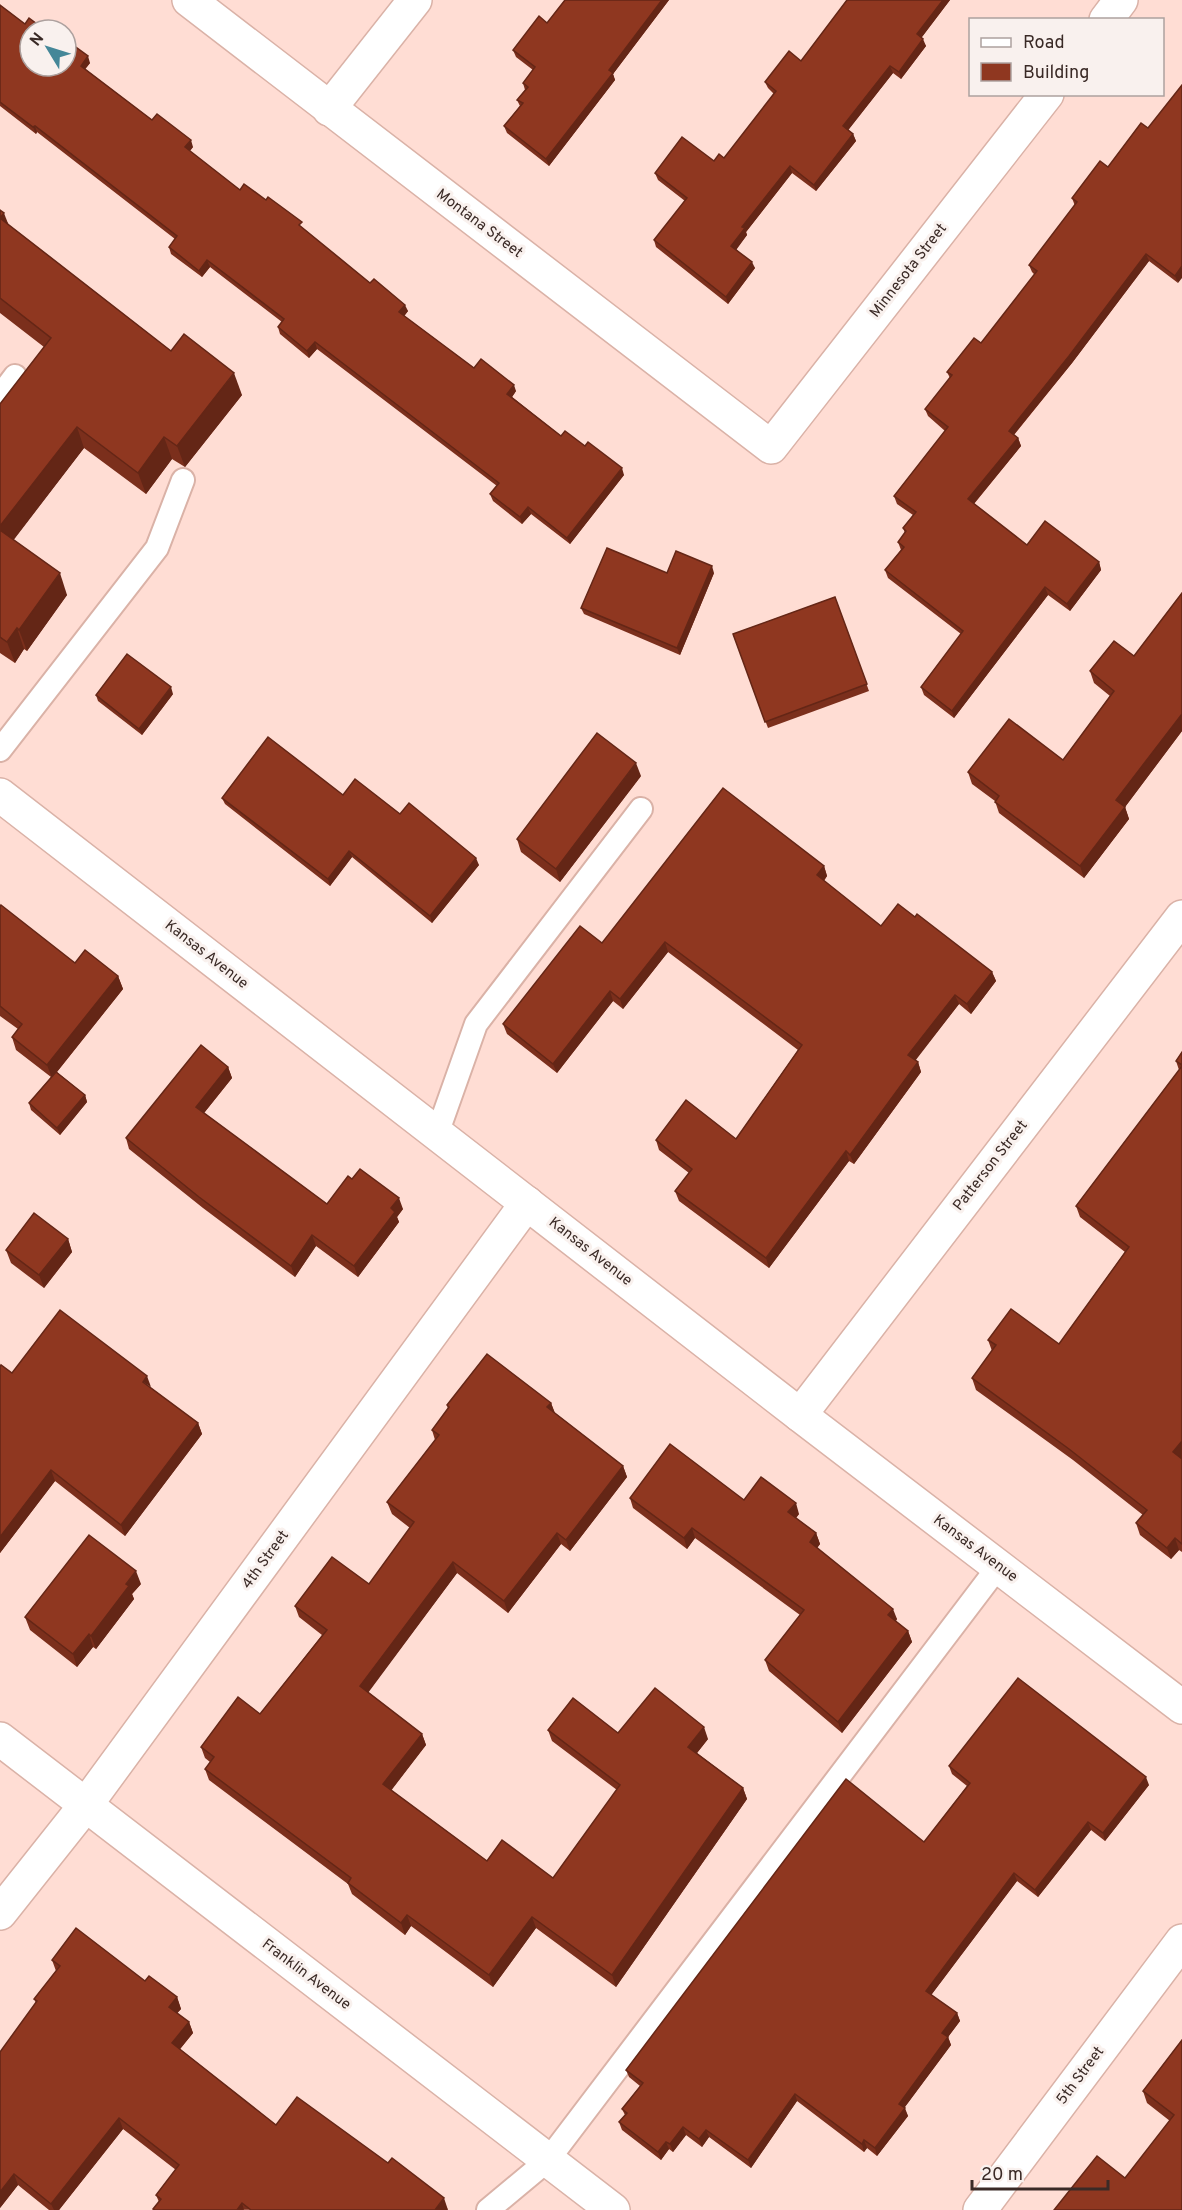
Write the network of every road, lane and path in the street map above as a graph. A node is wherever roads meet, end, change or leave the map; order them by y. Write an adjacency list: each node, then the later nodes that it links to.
1 (189, 0): 6 (street, Montana Street)
2 (415, 0): 6 (street)
3 (1121, 0): 4 (street)
4 (1108, 18)
5 (1045, 96): 9 (street, Minnesota Street)
6 (329, 110): 9 (street, Montana Street)
7 (15, 376): 8 (lane)
8 (0, 396)
9 (771, 447)
10 (183, 480): 11 (lane)
11 (0, 750)
12 (0, 795): 15 (street, Kansas Avenue)
13 (641, 809): 15 (lane)
14 (1182, 917): 17 (street, Patterson Street)
15 (437, 1134): 16 (street, Kansas Avenue)
16 (527, 1203): 17 (street, Kansas Avenue); 21 (street, 4th Street)
17 (800, 1415): 18 (street, Kansas Avenue)
18 (998, 1567): 19 (street, Kansas Avenue); 24 (lane)
19 (1182, 1707)
20 (0, 1739): 21 (street, Franklin Avenue)
21 (86, 1806): 22 (street, 4th Street); 24 (street, Franklin Avenue)
22 (0, 1913)
23 (1182, 1941): 27 (street, 5th Street)
24 (548, 2160): 25 (lane); 26 (street, Franklin Avenue)
25 (488, 2210)
26 (613, 2210)
27 (980, 2210)

